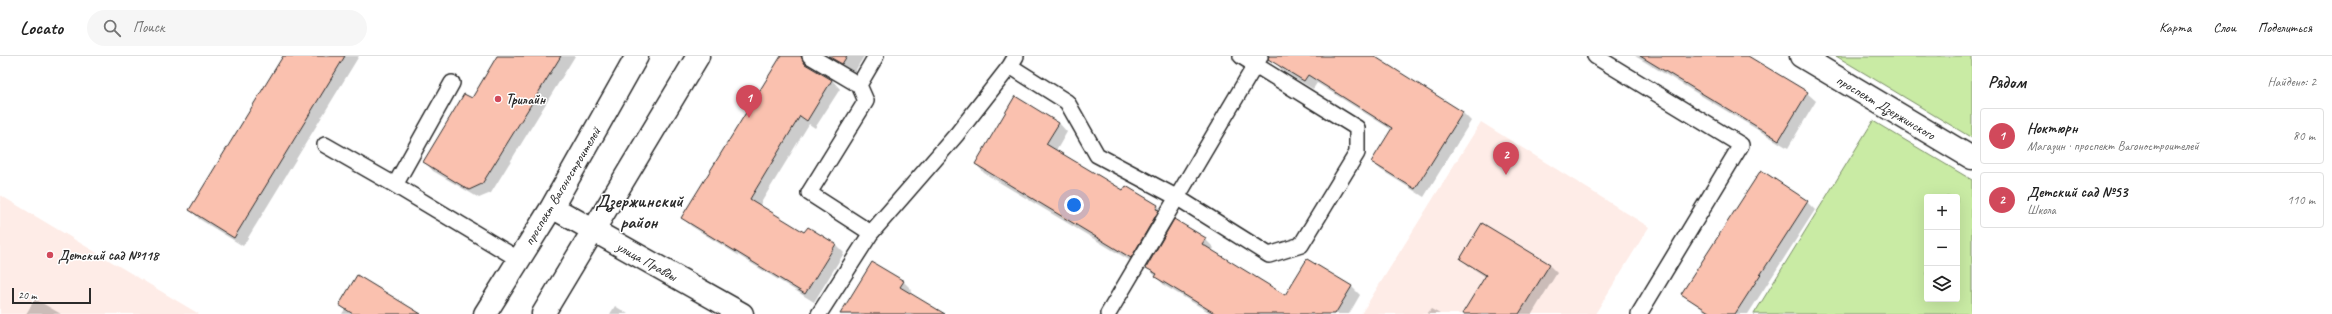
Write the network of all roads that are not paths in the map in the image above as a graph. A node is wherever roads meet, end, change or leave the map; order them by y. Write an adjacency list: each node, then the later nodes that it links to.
1 (636, 56): 16 (main road, проспект Вагоностроителей)
2 (698, 56): 17 (main road)
3 (810, 56): 11 (lane)
4 (876, 56): 11 (lane)
5 (1241, 56): 8 (lane)
6 (1595, 56): 25 (lane)
7 (1800, 56): 13 (main road, проспект Дзержинского)
8 (1258, 60): 15 (lane); 15 (lane)
9 (1013, 61): 15 (lane); 18 (lane)
10 (452, 83): 14 (lane)
11 (859, 85): 18 (lane)
12 (325, 145): 14 (lane)
13 (1972, 158)
14 (396, 185): 19 (lane)
15 (1178, 198): 24 (lane)
16 (552, 207): 17 (main road, улица Правды); 19 (main road, проспект Вагоностроителей)
17 (593, 231): 21 (main road); 22 (main road, улица Правды)
18 (871, 233): 23 (lane)
19 (518, 258): 20 (main road, проспект Вагоностроителей)
20 (485, 314)
21 (543, 314)
22 (742, 314)
23 (818, 314)
24 (1108, 314)
25 (1639, 314)

